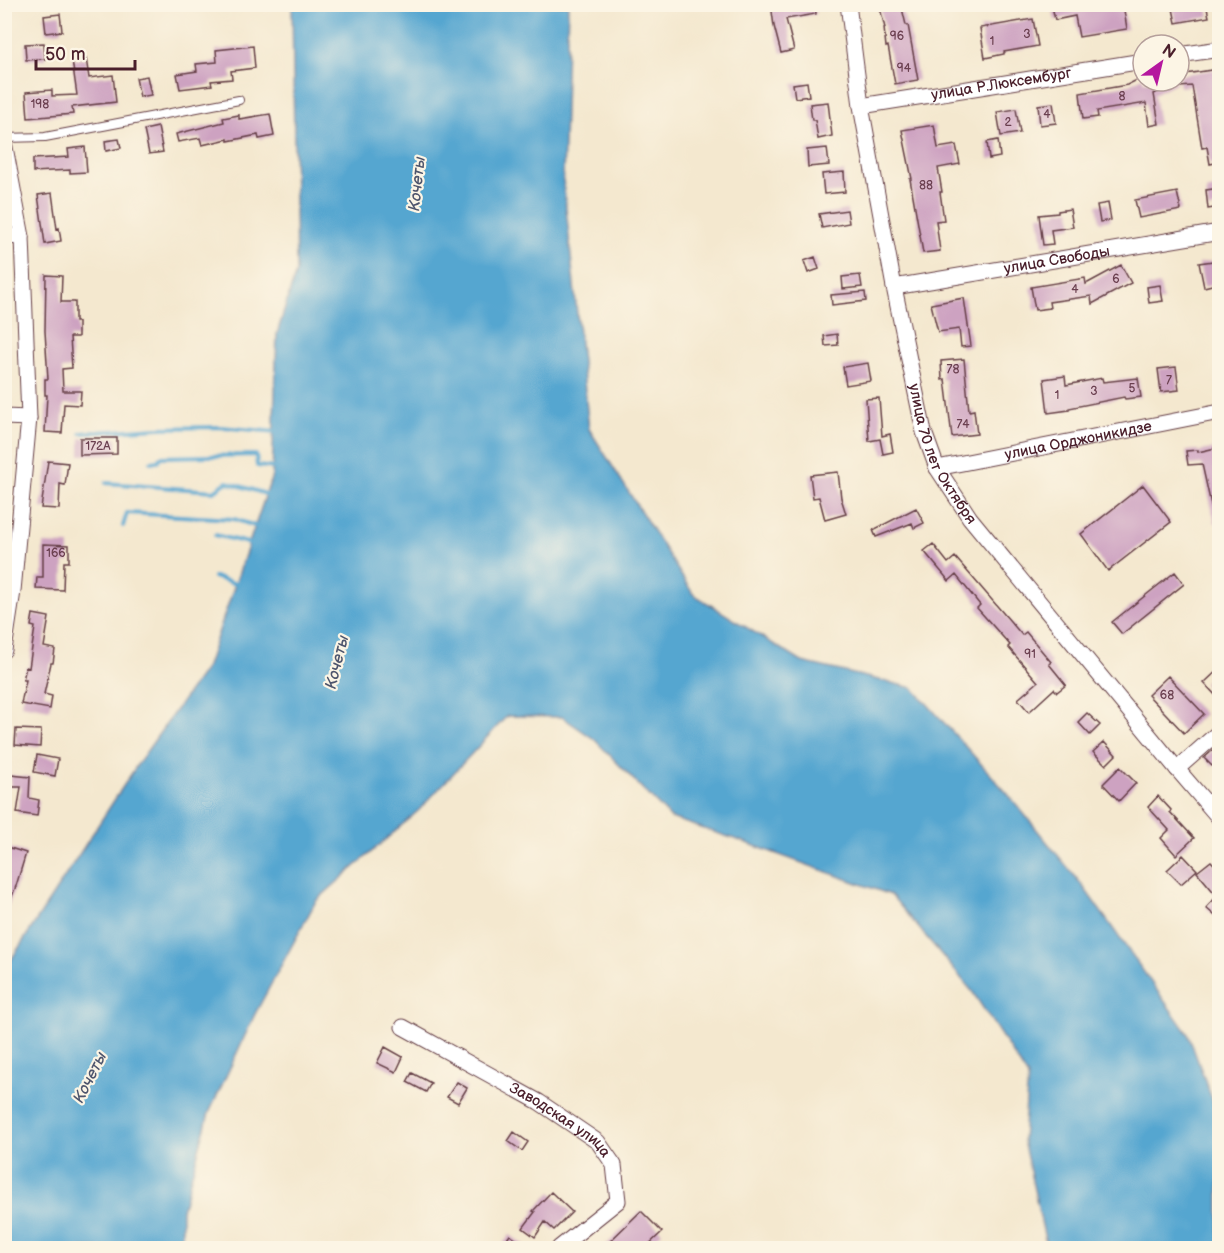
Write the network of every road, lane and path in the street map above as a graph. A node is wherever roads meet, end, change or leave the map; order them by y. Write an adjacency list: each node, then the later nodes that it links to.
1 (848, 4): 6 (street, улица 70 лет Октября)
2 (1220, 49): 3 (street)
3 (1191, 54)
4 (1131, 63): 6 (street, улица Р.Люксембург)
5 (239, 100): 7 (lane)
6 (861, 105): 11 (street, улица 70 лет Октября)
7 (4, 140): 10 (street)
8 (1220, 232): 11 (street, улица Свободы)
9 (4, 236): 10 (street)
10 (22, 237): 14 (street)
11 (894, 287): 15 (street, улица 70 лет Октября)
12 (1220, 412): 15 (street, улица Орджоникидзе)
13 (4, 417): 14 (street)
14 (29, 418): 16 (street)
15 (937, 468): 19 (street, улица 70 лет Октября)
16 (9, 591): 17 (street)
17 (4, 650)
18 (1220, 731): 19 (street)
19 (1177, 769): 20 (street, улица 70 лет Октября)
20 (1220, 819)
21 (403, 1027): 22 (street, Заводская улица)
22 (559, 1248)

